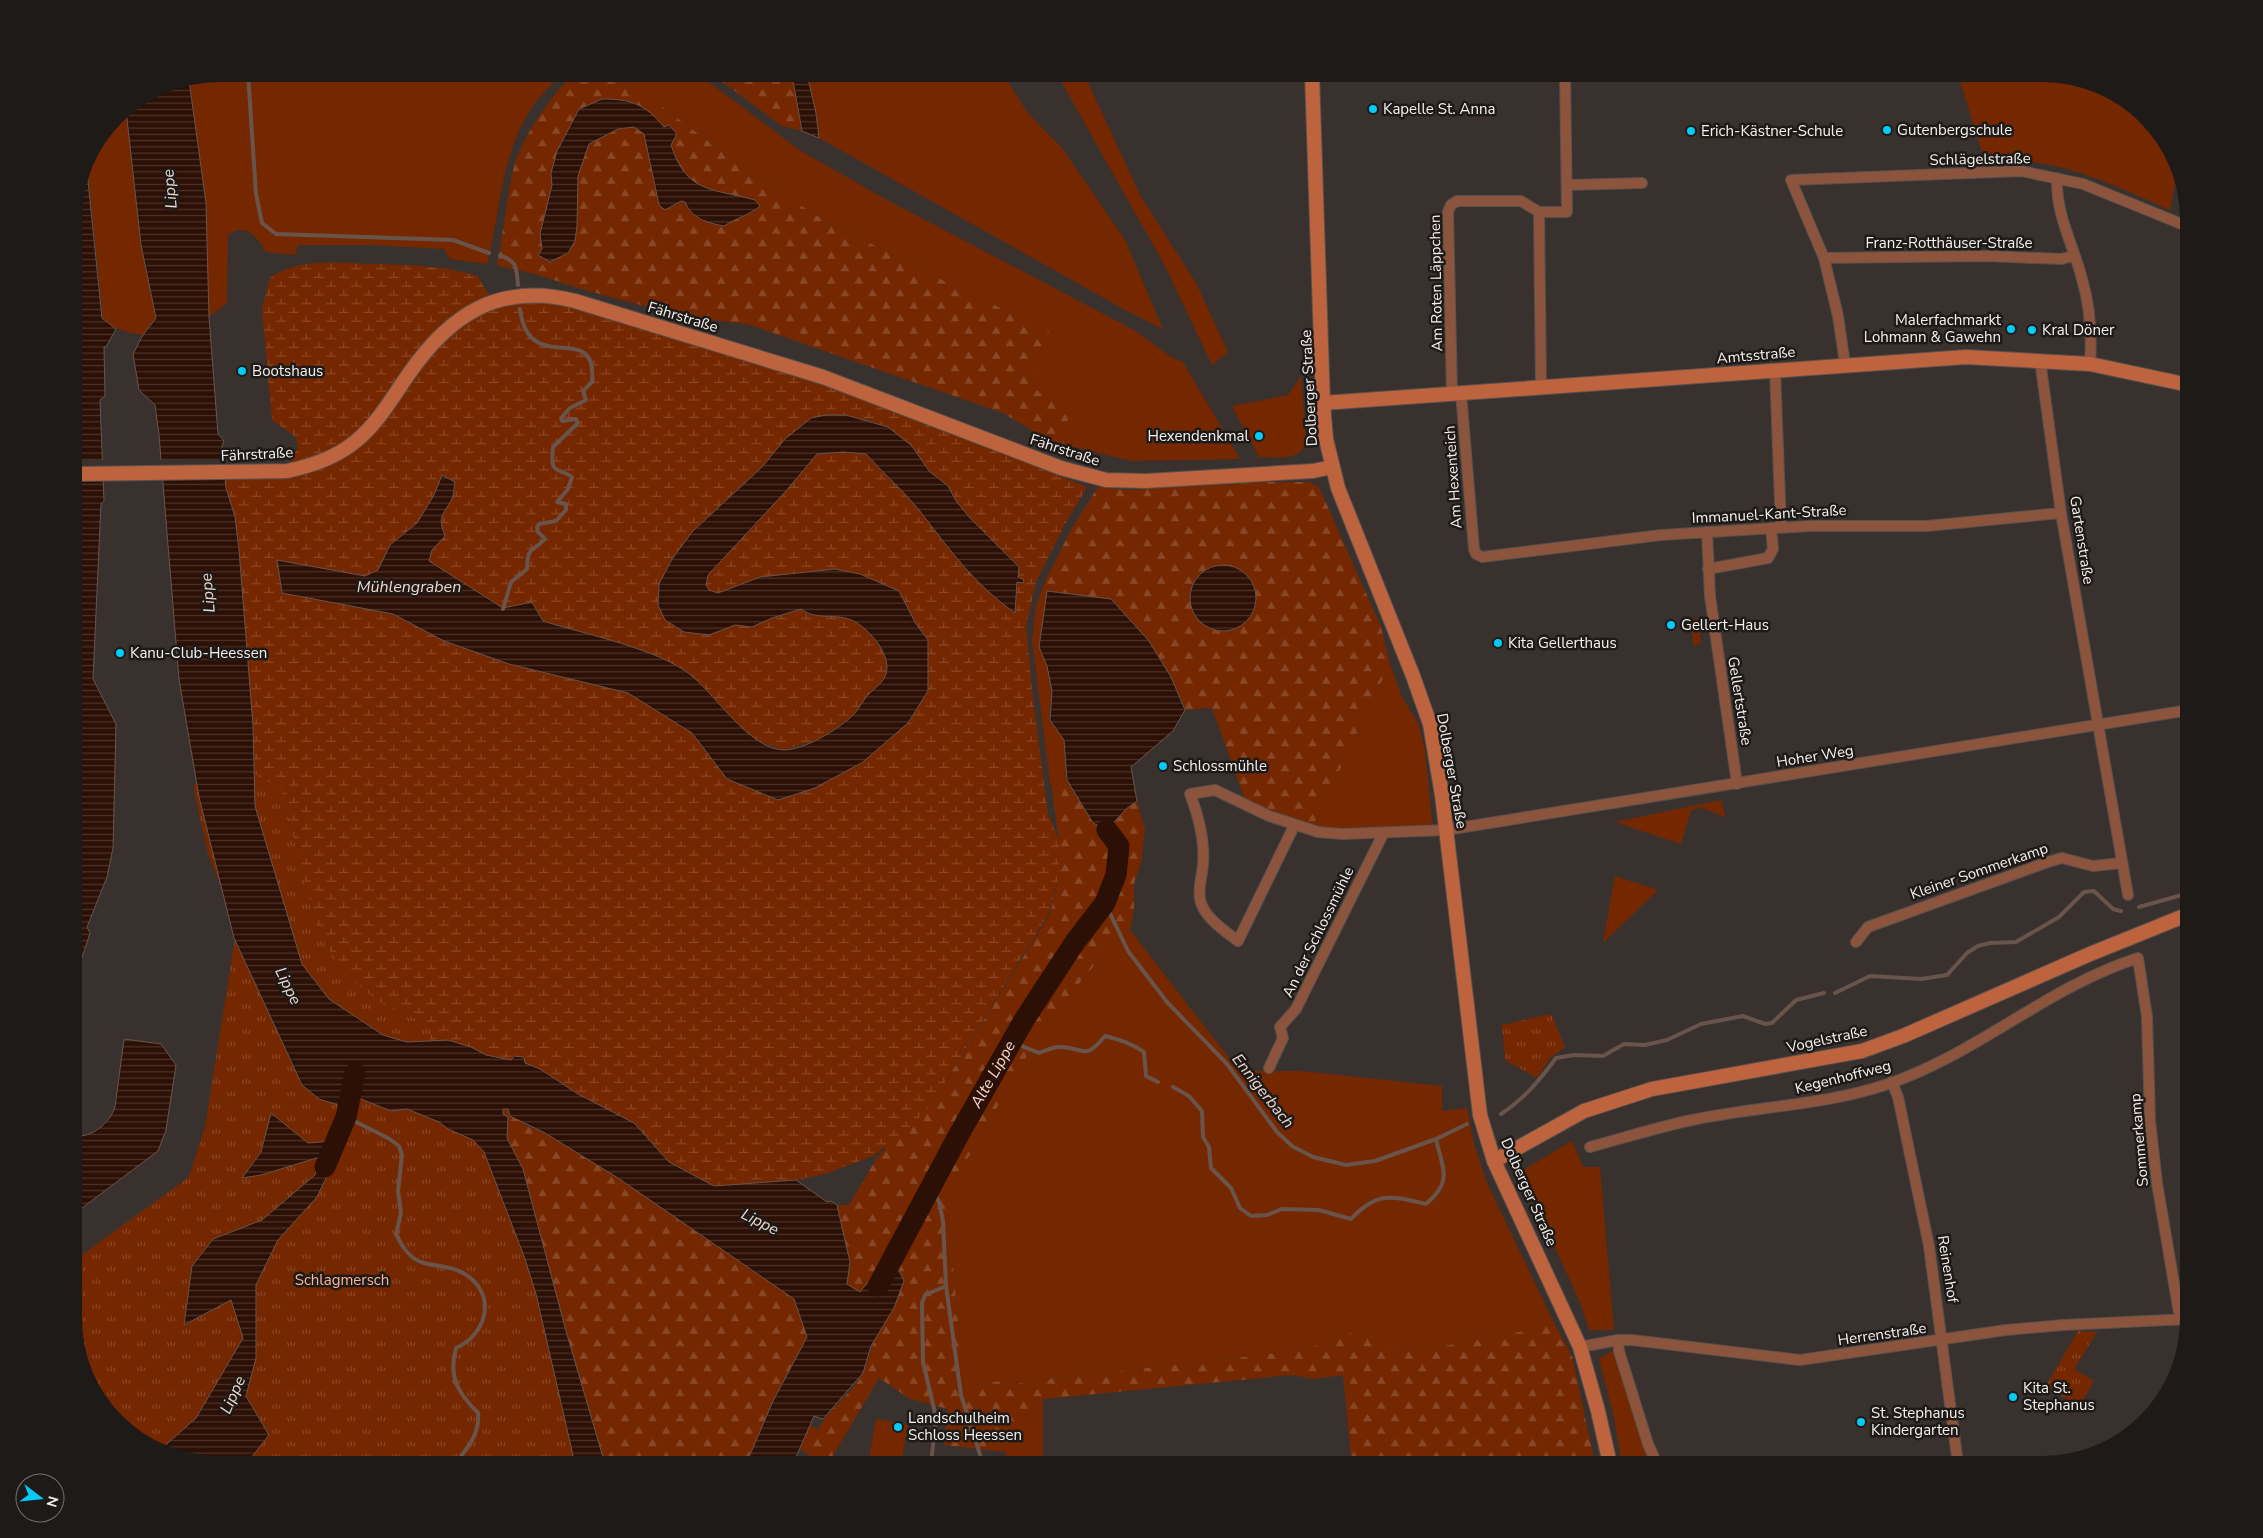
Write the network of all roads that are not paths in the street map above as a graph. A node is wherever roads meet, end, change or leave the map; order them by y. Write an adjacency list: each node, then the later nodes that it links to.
1 (1312, 83): 17 (main road, Dolberger Straße)
2 (1565, 83): 5 (street)
3 (2057, 178): 7 (street, Schlägelstraße); 8 (street); 9 (street, Schlägelstraße)
4 (1642, 183): 5 (street)
5 (1567, 185): 6 (street)
6 (1539, 212): 15 (street); 16 (street, Am Roten Läppchen)
7 (2180, 223)
8 (2074, 256): 9 (street, Franz-Rotthäuser-Straße); 12 (street)
9 (1824, 258): 11 (street)
10 (2040, 360): 11 (main road, Amtsstraße); 12 (main road, Amtsstraße); 20 (street, Gartenstraße)
11 (1845, 364): 13 (main road, Amtsstraße)
12 (2090, 364): 14 (main road, Amtsstraße)
13 (1775, 370): 15 (main road, Amtsstraße); 21 (street)
14 (2180, 383)
15 (1541, 386): 16 (main road, Amtsstraße)
16 (1457, 393): 17 (main road, Amtsstraße); 23 (street, Am Hexenteich)
17 (1324, 402): 18 (main road, Dolberger Straße)
18 (1332, 467): 19 (main road, Fährstraße); 29 (main road, Dolberger Straße)
19 (83, 474)
20 (2062, 513): 21 (street, Immanuel-Kant-Straße); 26 (street, Gartenstraße)
21 (1776, 527): 22 (street, Immanuel-Kant-Straße); 24 (street)
22 (1707, 532): 23 (street, Immanuel-Kant-Straße); 24 (street, Gellertstraße)
23 (1478, 557)
24 (1708, 569): 27 (street, Gellertstraße)
25 (2180, 711): 26 (street, Hoher Weg)
26 (2098, 724): 27 (street, Hoher Weg); 31 (street)
27 (1737, 784): 29 (street, Hoher Weg)
28 (1294, 826): 28 (street); 30 (street)
29 (1446, 830): 30 (street); 39 (main road, Dolberger Straße)
30 (1383, 834): 36 (street, An der Schlossmühle)
31 (2122, 863): 32 (street); 34 (street, Kleiner Sommerkamp)
32 (2128, 895)
33 (2180, 918): 39 (main road, Vogelstraße)
34 (1856, 942)
35 (2138, 958): 37 (street, Kegenhoffweg); 40 (street, Sommerkamp)
36 (1268, 1068)
37 (1892, 1082): 38 (street, Kegenhoffweg); 43 (street, Reinenhof)
38 (1590, 1147)
39 (1494, 1161): 44 (main road, Dolberger Straße)
40 (2180, 1296)
41 (2180, 1319): 43 (street, Herrenstraße)
42 (1618, 1340): 43 (street, Herrenstraße); 44 (street, Herrenstraße); 46 (street)
43 (1943, 1341): 47 (street, Reinenhof)
44 (1580, 1347): 45 (main road, Dolberger Straße)
45 (1608, 1456)
46 (1653, 1456)
47 (1957, 1456)

